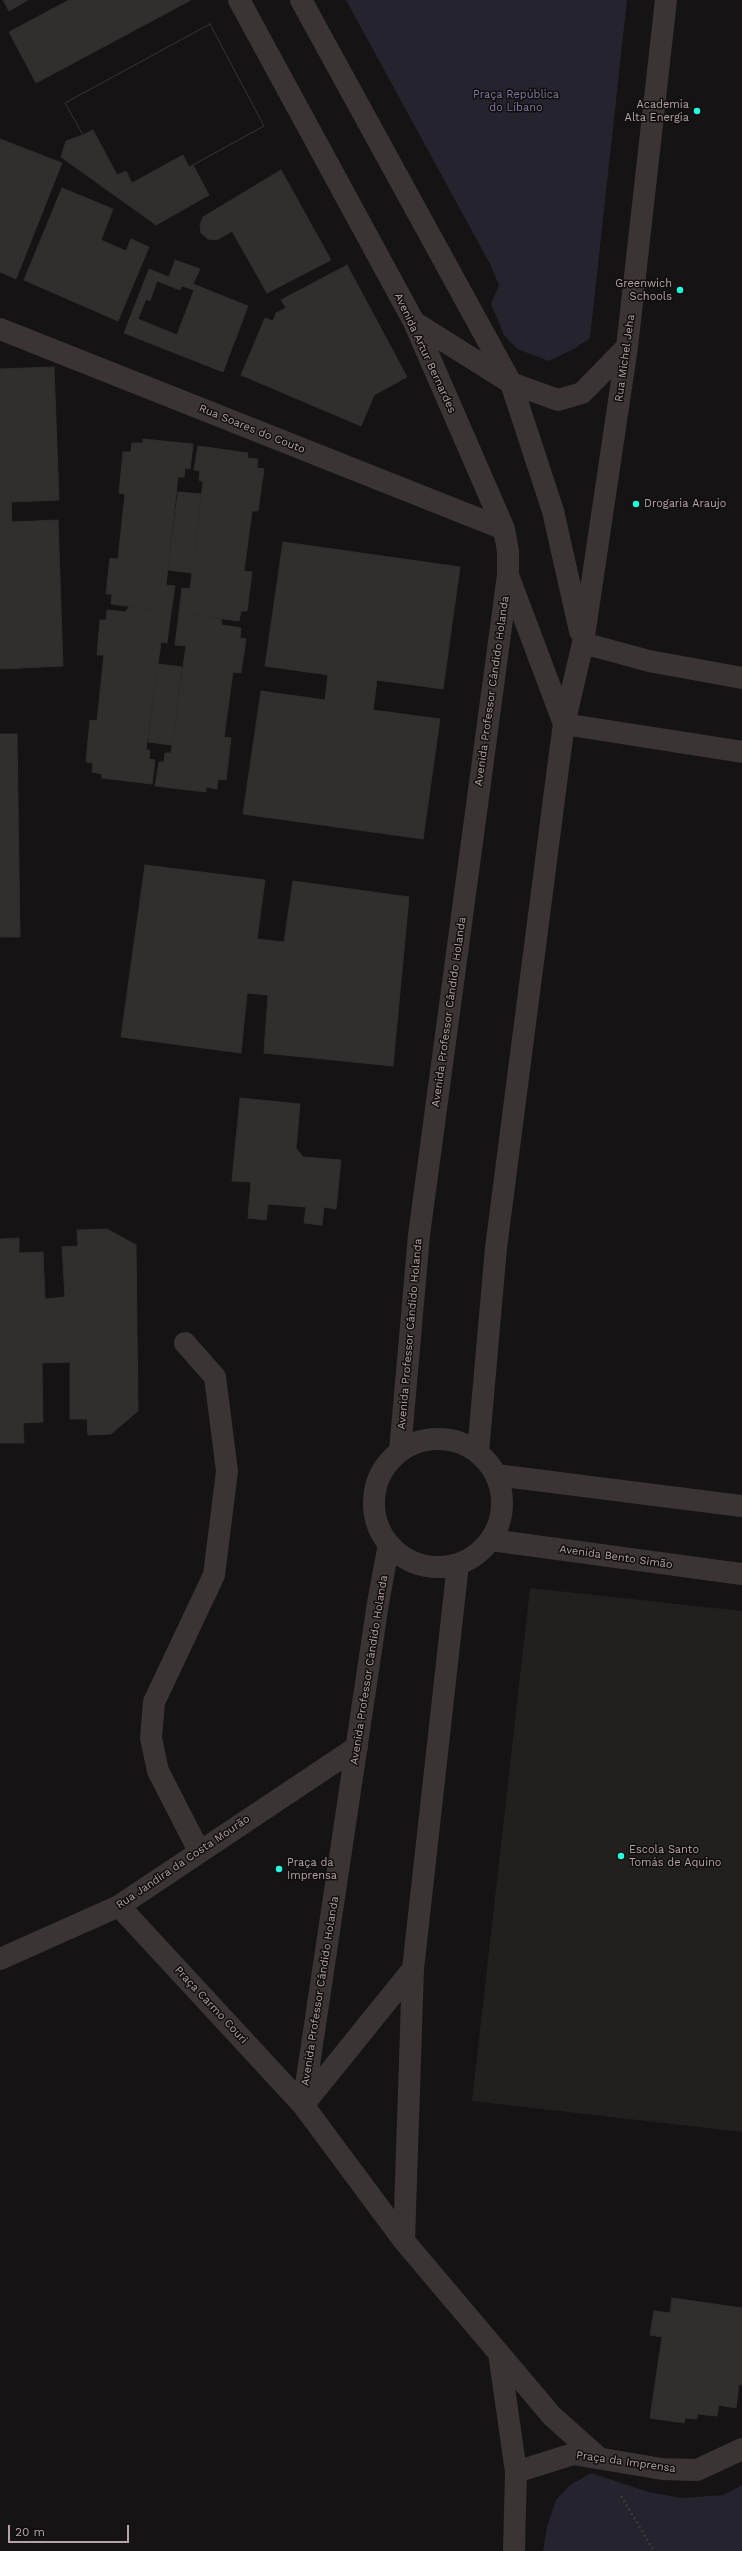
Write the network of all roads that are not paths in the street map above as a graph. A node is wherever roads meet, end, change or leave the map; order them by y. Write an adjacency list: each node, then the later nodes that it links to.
1 (239, 0): 4 (street, Avenida Artur Bernardes)
2 (301, 0): 7 (street)
3 (666, 0): 6 (street, Rua Michel Jeha)
4 (414, 322): 7 (street); 8 (street, Avenida Artur Bernardes)
5 (0, 329): 8 (street, Rua Soares do Couto)
6 (627, 347): 7 (street); 10 (street, Rua Michel Jeha)
7 (511, 384): 10 (street)
8 (504, 529): 9 (street, Avenida Artur Bernardes)
9 (508, 575): 12 (street, Avenida Artur Bernardes); 15 (street, Avenida Professor Cândido Holanda)
10 (583, 643): 11 (street); 12 (street)
11 (742, 678)
12 (564, 724): 13 (street); 16 (street)
13 (742, 752)
14 (185, 1343): 24 (street)
15 (400, 1451): 16 (street); 20 (street)
16 (478, 1452): 17 (street)
17 (496, 1475): 18 (street); 19 (street)
18 (742, 1506)
19 (490, 1540): 21 (street); 22 (street, Avenida Bento Simão)
20 (389, 1544): 21 (street); 23 (street, Avenida Professor Cândido Holanda)
21 (458, 1564): 27 (street)
22 (742, 1574)
23 (357, 1748): 24 (street, Rua Jandira da Costa Mourão); 28 (street, Avenida Professor Cândido Holanda)
24 (199, 1851): 25 (street, Rua Jandira da Costa Mourão)
25 (119, 1906): 26 (street, Rua Jandira da Costa Mourão); 28 (street, Praça Carmo Couri)
26 (0, 1959)
27 (413, 1969): 28 (street); 29 (street)
28 (303, 2105): 29 (street)
29 (404, 2241): 30 (street)
30 (498, 2353): 32 (street); 33 (street)
31 (742, 2449): 32 (street, Praça da Imprensa)
32 (599, 2458): 33 (street, Praça da Imprensa)
33 (516, 2472): 34 (street)
34 (514, 2551)

